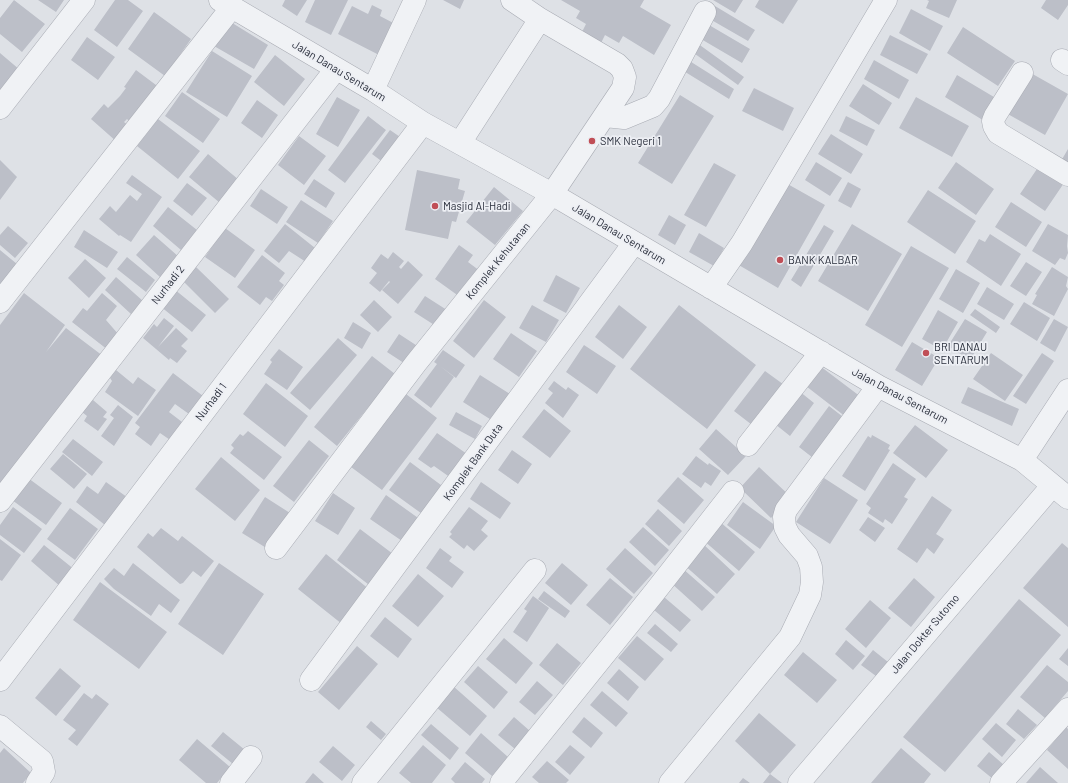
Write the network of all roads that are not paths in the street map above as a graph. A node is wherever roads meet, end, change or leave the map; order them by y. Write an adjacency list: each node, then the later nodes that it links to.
1 (84, 0): 11 (street)
2 (415, 0): 10 (street)
3 (512, 0): 7 (street, Komplek Kehutanan)
4 (886, 0): 18 (street)
5 (226, 4): 8 (street, Jalan Danau Sentarum); 19 (street)
6 (705, 12): 12 (street)
7 (540, 19): 12 (street, Komplek Kehutanan); 14 (street)
8 (336, 69): 10 (street, Jalan Danau Sentarum); 27 (street, Nurhadi 2)
9 (1022, 73): 15 (street)
10 (373, 90): 13 (street, Jalan Danau Sentarum)
11 (0, 108)
12 (604, 116): 16 (street, Komplek Kehutanan)
13 (423, 123): 14 (street, Jalan Danau Sentarum); 30 (street, Nurhadi 1)
14 (460, 143): 16 (street, Jalan Danau Sentarum)
15 (1068, 175)
16 (552, 194): 17 (street, Jalan Danau Sentarum); 28 (street, Komplek Kehutanan)
17 (634, 243): 18 (street, Jalan Danau Sentarum); 31 (street, Komplek Bank Duta)
18 (711, 288): 20 (street, Jalan Danau Sentarum)
19 (0, 302)
20 (821, 352): 21 (street, Jalan Danau Sentarum); 23 (street)
21 (878, 386): 24 (street, Jalan Danau Sentarum); 39 (street)
22 (1068, 390): 24 (street)
23 (748, 445)
24 (1022, 460): 26 (street, Jalan Danau Sentarum)
25 (734, 492): 38 (street)
26 (1060, 492): 40 (street, Jalan Dokter Sutomo)
27 (0, 501)
28 (276, 548)
29 (535, 570): 37 (street)
30 (0, 680)
31 (311, 680)
32 (1068, 709): 41 (street)
33 (0, 726): 35 (street)
34 (251, 757): 36 (street)
35 (37, 783)
36 (231, 783)
37 (363, 783)
38 (500, 783)
39 (670, 783)
40 (799, 783)
41 (1001, 783)

